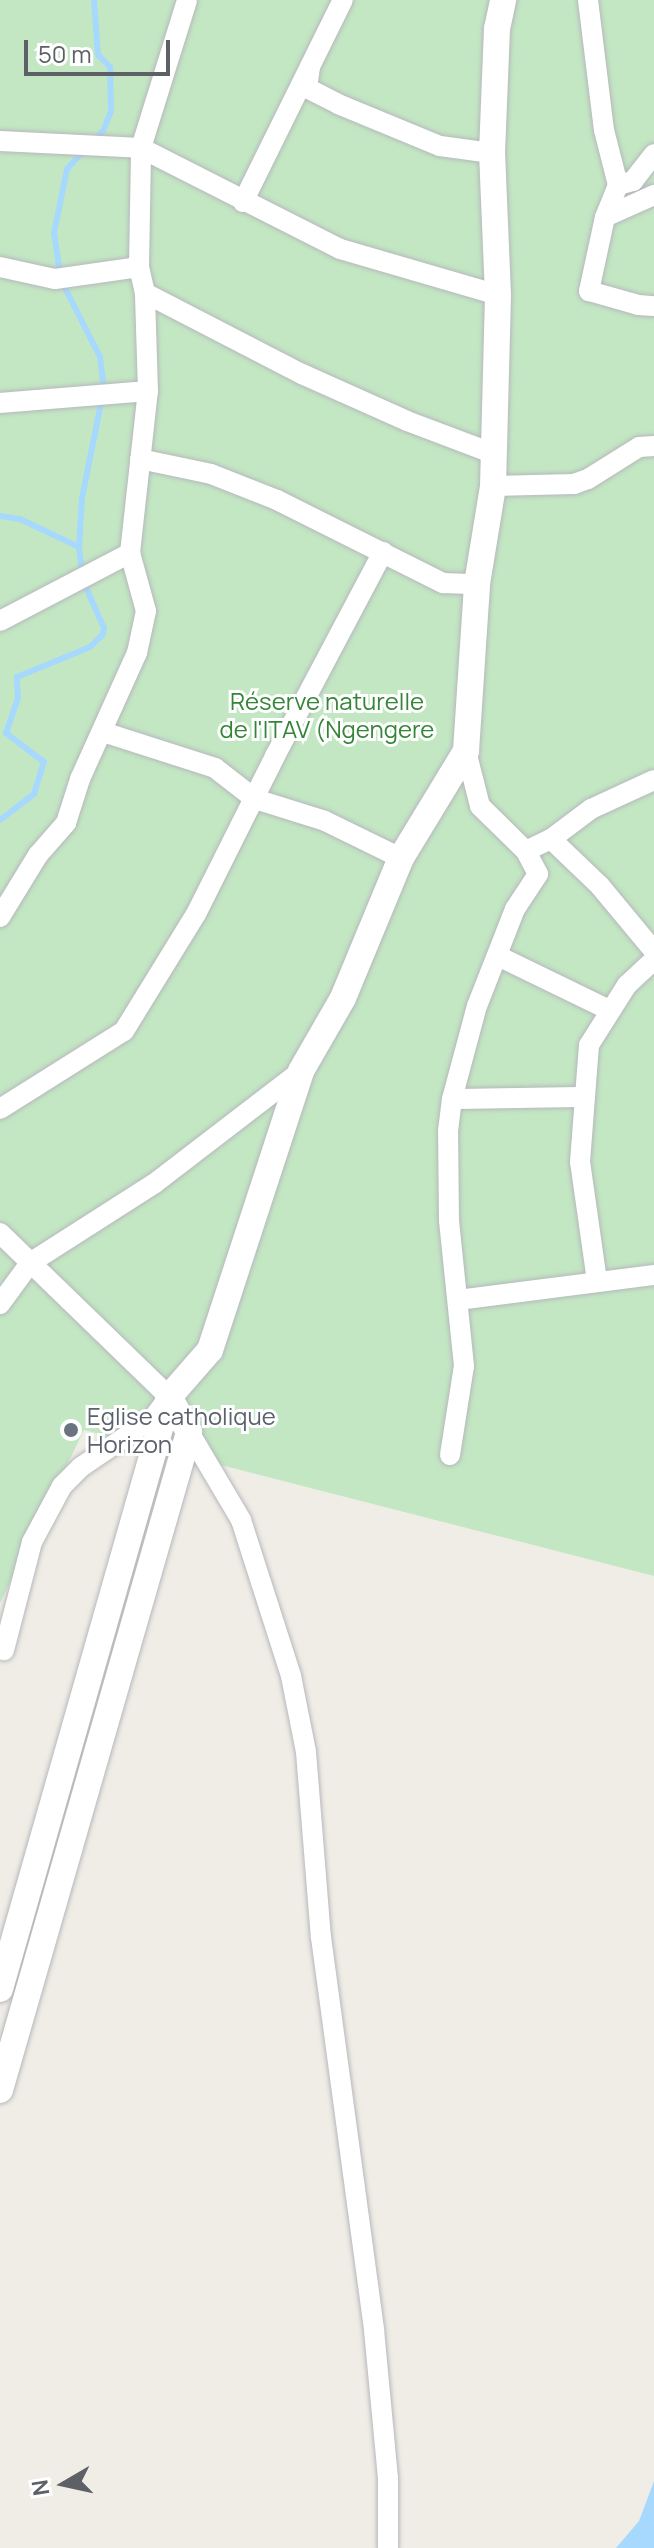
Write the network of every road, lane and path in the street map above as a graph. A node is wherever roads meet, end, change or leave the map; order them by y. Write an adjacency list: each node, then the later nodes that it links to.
1 (187, 0): 7 (street)
2 (343, 0): 5 (street)
3 (503, 0): 8 (street)
4 (586, 0): 10 (street)
5 (311, 63): 8 (street); 12 (street)
6 (0, 141): 7 (street)
7 (141, 148): 12 (street); 15 (street)
8 (492, 153): 17 (street)
9 (654, 154): 10 (street)
10 (618, 185): 13 (street)
11 (654, 195): 13 (street)
12 (243, 202): 17 (street)
13 (605, 217): 18 (street)
14 (0, 267): 15 (street)
15 (139, 267): 16 (street)
16 (145, 293): 19 (street); 22 (street)
17 (498, 295): 22 (street)
18 (654, 306)
19 (148, 391): 20 (street); 23 (street)
20 (0, 403)
21 (654, 446): 24 (street)
22 (492, 453): 24 (street)
23 (140, 459): 25 (street); 26 (street)
24 (493, 486): 27 (street)
25 (383, 552): 27 (street); 32 (street)
26 (130, 553): 28 (street); 29 (street)
27 (477, 584): 30 (street)
28 (0, 621)
29 (103, 732): 32 (street); 36 (street)
30 (466, 751): 34 (street); 35 (street)
31 (654, 780): 33 (street)
32 (255, 799): 35 (street); 44 (street)
33 (551, 839): 34 (street); 37 (street)
34 (526, 851): 38 (street)
35 (401, 858): 41 (street)
36 (0, 917)
37 (654, 951)
38 (498, 956): 40 (street); 43 (street)
39 (654, 960): 40 (street)
40 (609, 1010): 42 (street)
41 (301, 1071): 46 (street); 51 (street)
42 (584, 1097): 43 (street); 48 (street)
43 (452, 1099): 49 (street)
44 (0, 1109)
45 (0, 1233): 46 (street)
46 (30, 1263): 50 (street); 51 (street)
47 (654, 1275): 48 (street)
48 (597, 1281): 49 (street)
49 (458, 1300): 53 (street)
50 (0, 1304)
51 (169, 1397): 52 (street); 54 (street); 55 (street)
52 (189, 1432): 56 (street); 57 (street)
53 (450, 1455)
54 (4, 1650)
55 (0, 1989)
56 (0, 2090)
57 (388, 2548)

